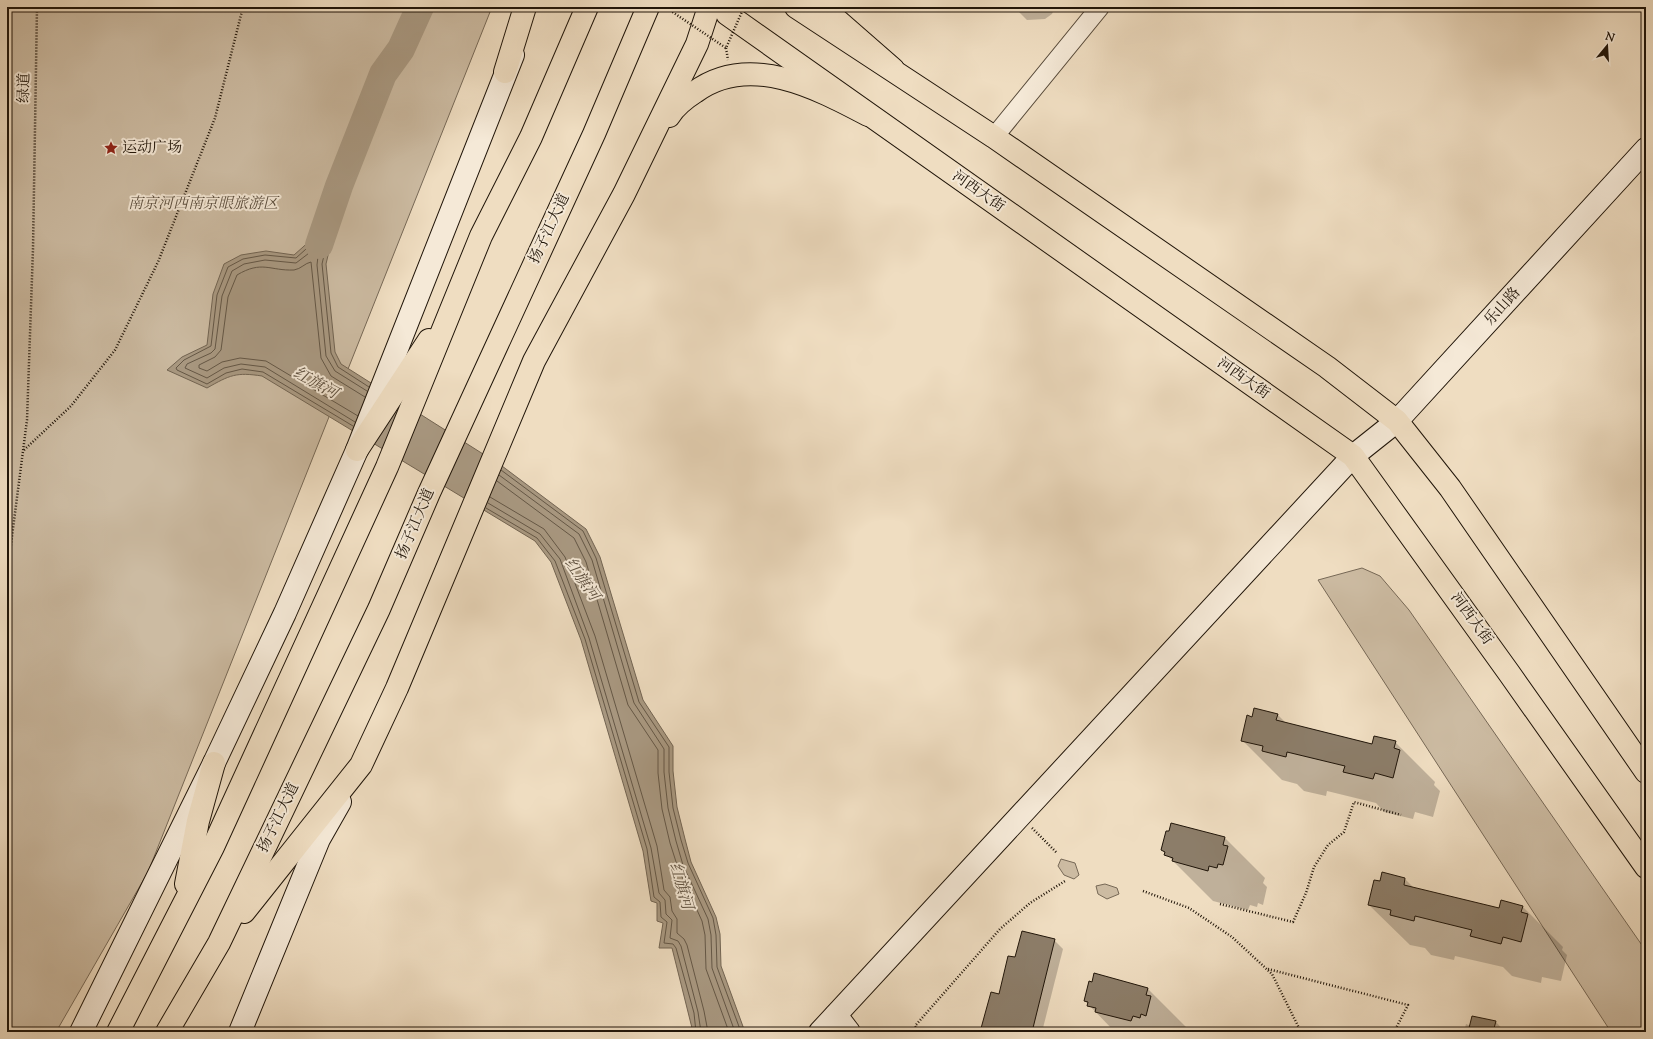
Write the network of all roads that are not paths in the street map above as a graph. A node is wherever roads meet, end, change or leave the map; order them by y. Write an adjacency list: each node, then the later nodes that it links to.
1 (525, 7): 11 (main road)
2 (535, 7): 11 (street)
3 (588, 7): 16 (main road)
4 (648, 7): 25 (main road, 扬子江大道)
5 (709, 7): 15 (main road)
6 (796, 7): 10 (main road)
7 (822, 7): 10 (main road)
8 (1100, 7): 13 (street)
9 (735, 12): 12 (main road, 河西大街)
10 (893, 69): 13 (main road)
11 (505, 72): 16 (street)
12 (868, 114): 15 (main road); 19 (main road, 河西大街)
13 (994, 137): 17 (main road)
14 (1646, 149): 17 (street, 乐山路)
15 (645, 150): 21 (main road)
16 (400, 386): 18 (main road); 24 (main road)
17 (1397, 421): 19 (street, 乐山路); 22 (main road)
18 (357, 450): 20 (street)
19 (1353, 456): 23 (main road, 河西大街); 26 (street, 乐山路)
20 (214, 763): 24 (main road); 27 (street)
21 (361, 765): 25 (main road); 30 (street)
22 (1646, 772)
23 (1646, 866)
24 (180, 910): 28 (main road)
25 (219, 943): 29 (main road, 扬子江大道)
26 (836, 1015): 31 (street, 乐山路); 32 (street)
27 (81, 1032)
28 (118, 1032)
29 (167, 1032)
30 (240, 1032)
31 (820, 1032)
32 (849, 1032)

